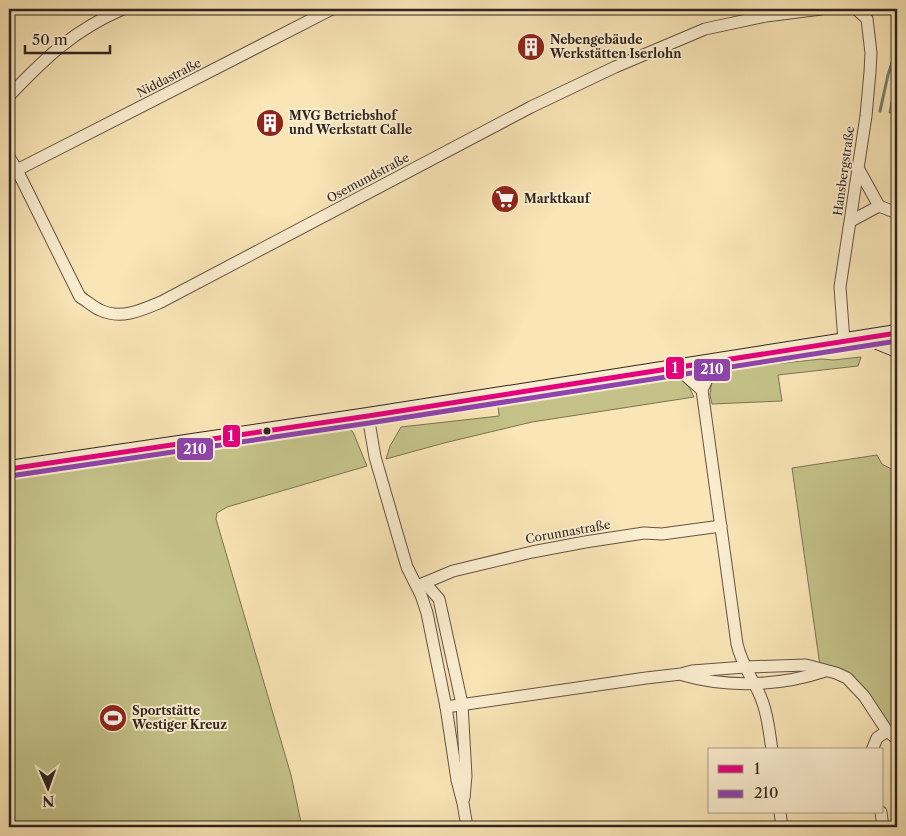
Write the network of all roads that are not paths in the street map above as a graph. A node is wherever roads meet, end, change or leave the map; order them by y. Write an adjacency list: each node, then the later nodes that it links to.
1 (122, 9): 5 (street)
2 (332, 9): 8 (street, Niddastraße)
3 (821, 9): 8 (street, Osemundstraße)
4 (856, 9): 7 (street, Hansbergstraße)
5 (9, 96)
6 (9, 157): 8 (street, Osemundstraße)
7 (858, 168): 9 (street); 11 (street, Hansbergstraße)
8 (18, 170)
9 (879, 206): 10 (street); 11 (street)
10 (897, 213)
11 (852, 221): 14 (street, Hansbergstraße)
12 (897, 333): 13 (main road)
13 (868, 337): 14 (main road); 15 (main road)
14 (844, 341): 16 (main road)
15 (897, 349)
16 (722, 360): 17 (main road); 18 (street)
17 (677, 368): 18 (street); 19 (main road)
18 (702, 390): 21 (street)
19 (368, 416): 20 (main road); 22 (street)
20 (9, 469)
21 (721, 526): 22 (street, Corunnastraße); 23 (street)
22 (421, 584): 27 (street); 28 (street)
23 (744, 667): 24 (street); 25 (street); 26 (street)
24 (825, 671): 26 (street); 29 (street)
25 (681, 674): 26 (street); 27 (street)
26 (754, 684): 31 (street)
27 (462, 704): 28 (street); 33 (street)
28 (446, 707): 33 (street)
29 (888, 731): 30 (street); 32 (street)
30 (897, 739)
31 (772, 748)
32 (873, 748)
33 (463, 803): 36 (street)
34 (780, 814): 37 (street)
35 (881, 814): 38 (street)
36 (468, 827)
37 (782, 827)
38 (883, 827)

